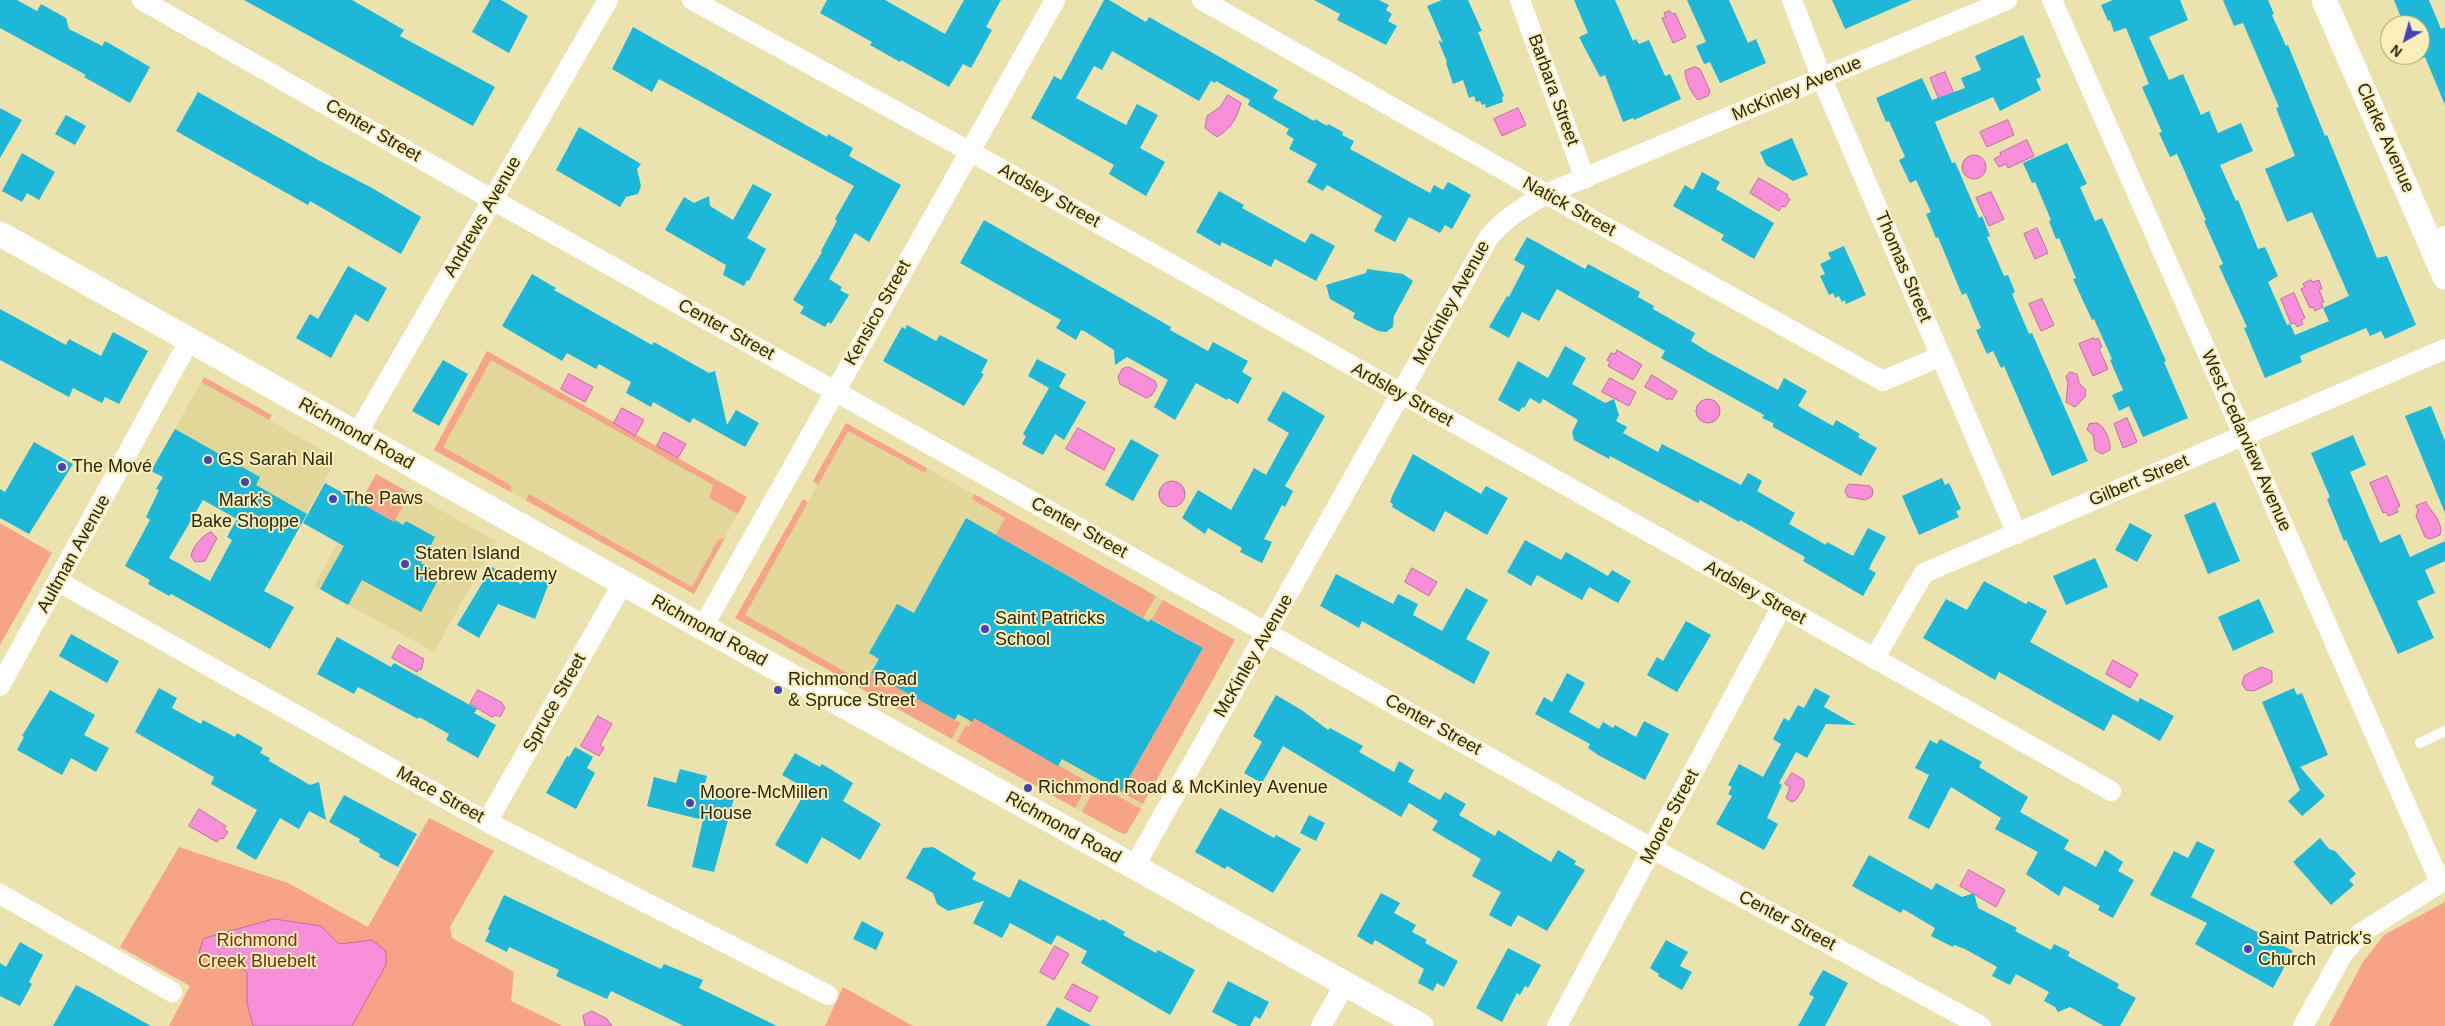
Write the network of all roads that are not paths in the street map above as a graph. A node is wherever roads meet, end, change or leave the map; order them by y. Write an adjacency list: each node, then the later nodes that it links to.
1 (142, 0): 15 (street, Center Street)
2 (608, 0): 15 (street, Andrews Avenue)
3 (692, 0): 12 (street, Ardsley Street)
4 (1055, 0): 12 (street, Kensico Street)
5 (1202, 0): 14 (street, Natick Street)
6 (1520, 0): 13 (street, Barbara Street)
7 (1792, 0): 11 (street, Thomas Street)
8 (2007, 0): 11 (street, McKinley Avenue)
9 (2052, 0): 25 (street, West Cedarview Avenue)
10 (2324, 0): 17 (street, Clarke Avenue)
11 (1822, 78): 13 (street, McKinley Avenue); 21 (street, Thomas Street)
12 (969, 151): 22 (street, Kensico Street); 23 (street, Ardsley Street)
13 (1585, 179): 14 (street, McKinley Avenue)
14 (1546, 194): 21 (street, Natick Street); 23 (street, McKinley Avenue)
15 (493, 200): 22 (street, Center Street); 24 (street, Andrews Avenue)
16 (0, 234): 19 (street, Richmond Road)
17 (2438, 239): 18 (street, Clarke Avenue)
18 (2445, 277)
19 (190, 341): 24 (street, Richmond Road); 27 (street, Aultman Avenue)
20 (2445, 349): 25 (street, Gilbert Street)
21 (1941, 356): 26 (street, Thomas Street)
22 (834, 391): 30 (street, Kensico Street); 31 (street, Center Street)
23 (1401, 394): 29 (street, Ardsley Street); 31 (street, McKinley Avenue)
24 (357, 434): 28 (street, Richmond Road)
25 (2243, 436): 26 (street, Gilbert Street); 40 (street, West Cedarview Avenue)
26 (2016, 534): 32 (street, Gilbert Street)
27 (59, 582): 33 (street, Aultman Avenue); 37 (street, Mace Street)
28 (623, 583): 30 (street, Richmond Road); 37 (street, Spruce Street)
29 (1781, 608): 32 (street, Ardsley Street); 38 (street, Moore Street)
30 (702, 627): 39 (street, Richmond Road)
31 (1267, 633): 38 (street, Center Street); 39 (street, McKinley Avenue)
32 (1874, 659): 36 (street, Ardsley Street)
33 (0, 686)
34 (2445, 731): 35 (lane)
35 (2420, 743)
36 (2111, 791)
37 (487, 822): 44 (street, Mace Street)
38 (1653, 849): 47 (street, Moore Street); 48 (street, Center Street)
39 (1134, 867): 42 (street, Richmond Road)
40 (2442, 881): 49 (street)
41 (0, 894): 43 (street)
42 (1345, 984): 45 (street); 46 (street, Richmond Road)
43 (172, 992)
44 (828, 995)
45 (1322, 1026)
46 (1421, 1026)
47 (1557, 1026)
48 (1981, 1026)
49 (2304, 1026)

